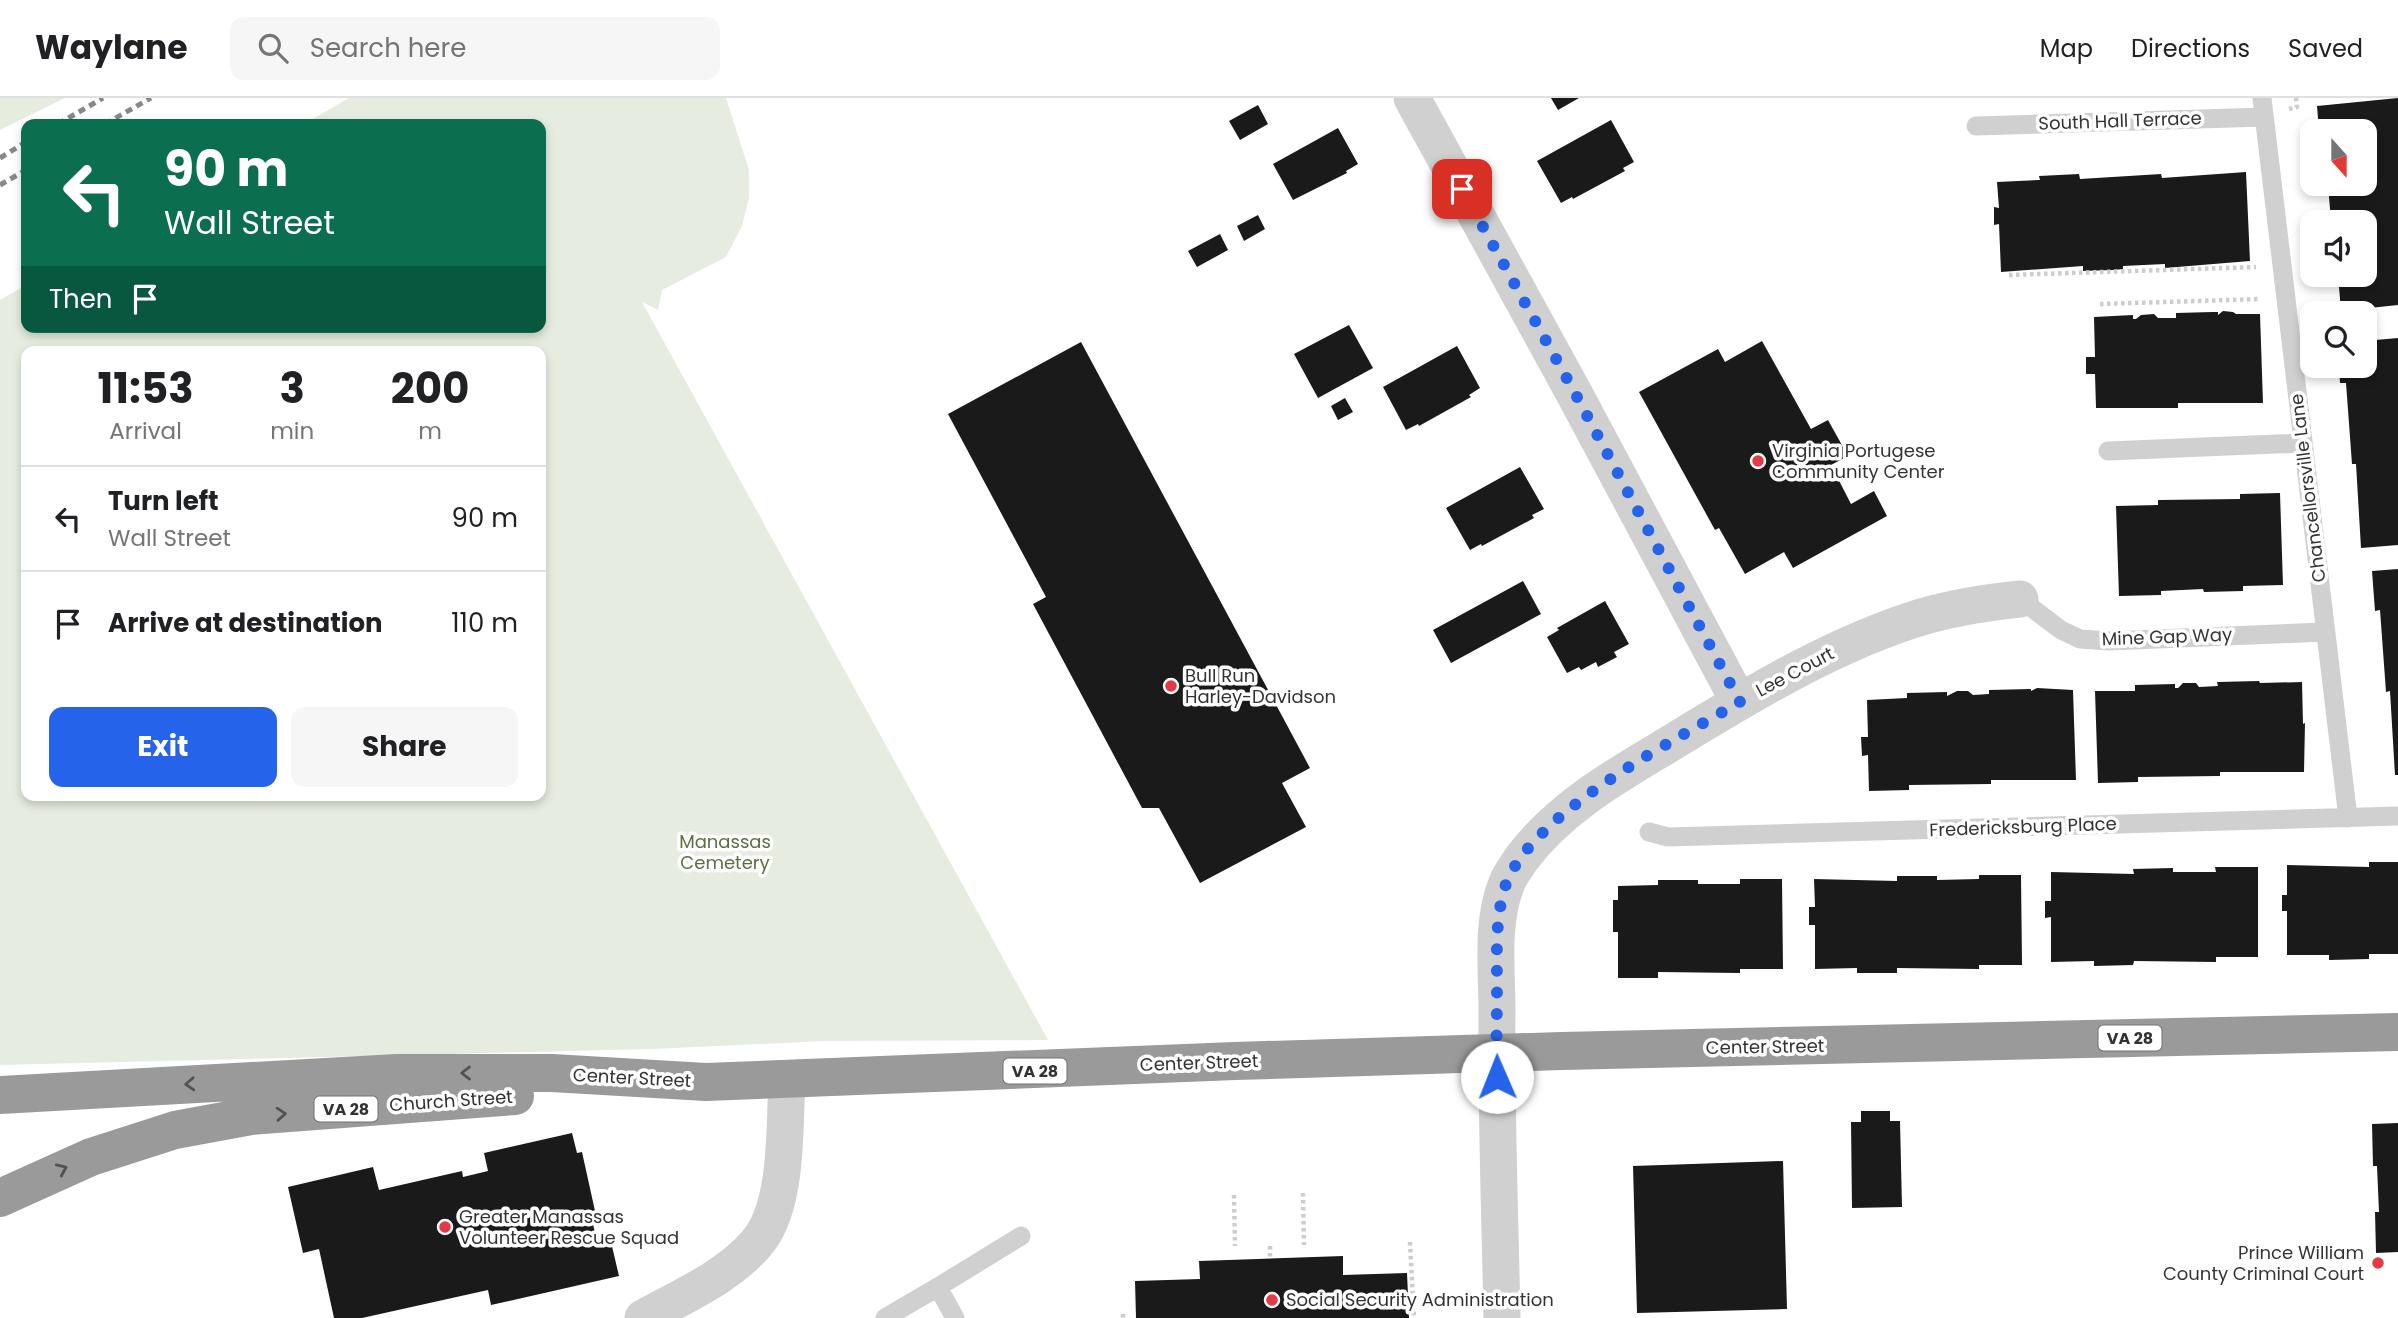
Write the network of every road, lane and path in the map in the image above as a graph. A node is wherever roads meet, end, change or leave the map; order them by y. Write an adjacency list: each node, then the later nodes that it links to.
1 (1412, 98): 12 (street)
2 (2263, 107): 3 (lane, South Hall Terrace); 4 (lane, Chancellorsville Lane)
3 (1976, 126)
4 (2282, 267): 5 (path); 6 (lane, Chancellorsville Lane)
5 (2009, 275)
6 (2286, 299): 7 (path); 8 (lane, Chancellorsville Lane)
7 (2100, 304)
8 (2303, 443): 9 (lane); 11 (lane, Chancellorsville Lane)
9 (2108, 451)
10 (2020, 599): 11 (lane, Mine Gap Way); 12 (street, Lee Court)
11 (2326, 632): 14 (lane, Chancellorsville Lane)
12 (1740, 702): 17 (street, Lee Court)
13 (2398, 816): 14 (lane, Fredericksburg Place)
14 (2348, 818): 15 (lane, Fredericksburg Place)
15 (1649, 832)
16 (2398, 1032): 17 (highway, Center Street / VA 28)
17 (1496, 1053): 18 (highway, Center Street / VA 28); 35 (street, Lee Court)
18 (787, 1080): 19 (highway, Center Street / VA 28); 31 (street)
19 (706, 1083): 20 (highway, Center Street / VA 28, one-way to 20); 23 (highway, Church Street / VA 28, one-way to 19)
20 (0, 1095)
21 (1303, 1193): 26 (path)
22 (1234, 1195): 27 (path)
23 (0, 1198)
24 (1021, 1236): 30 (lane)
25 (1410, 1242): 34 (path)
26 (1304, 1245)
27 (1235, 1246)
28 (1270, 1246): 29 (path)
29 (1270, 1258)
30 (938, 1287): 32 (lane); 33 (lane)
31 (643, 1318)
32 (885, 1318)
33 (955, 1318)
34 (1413, 1318)
35 (1502, 1318)

